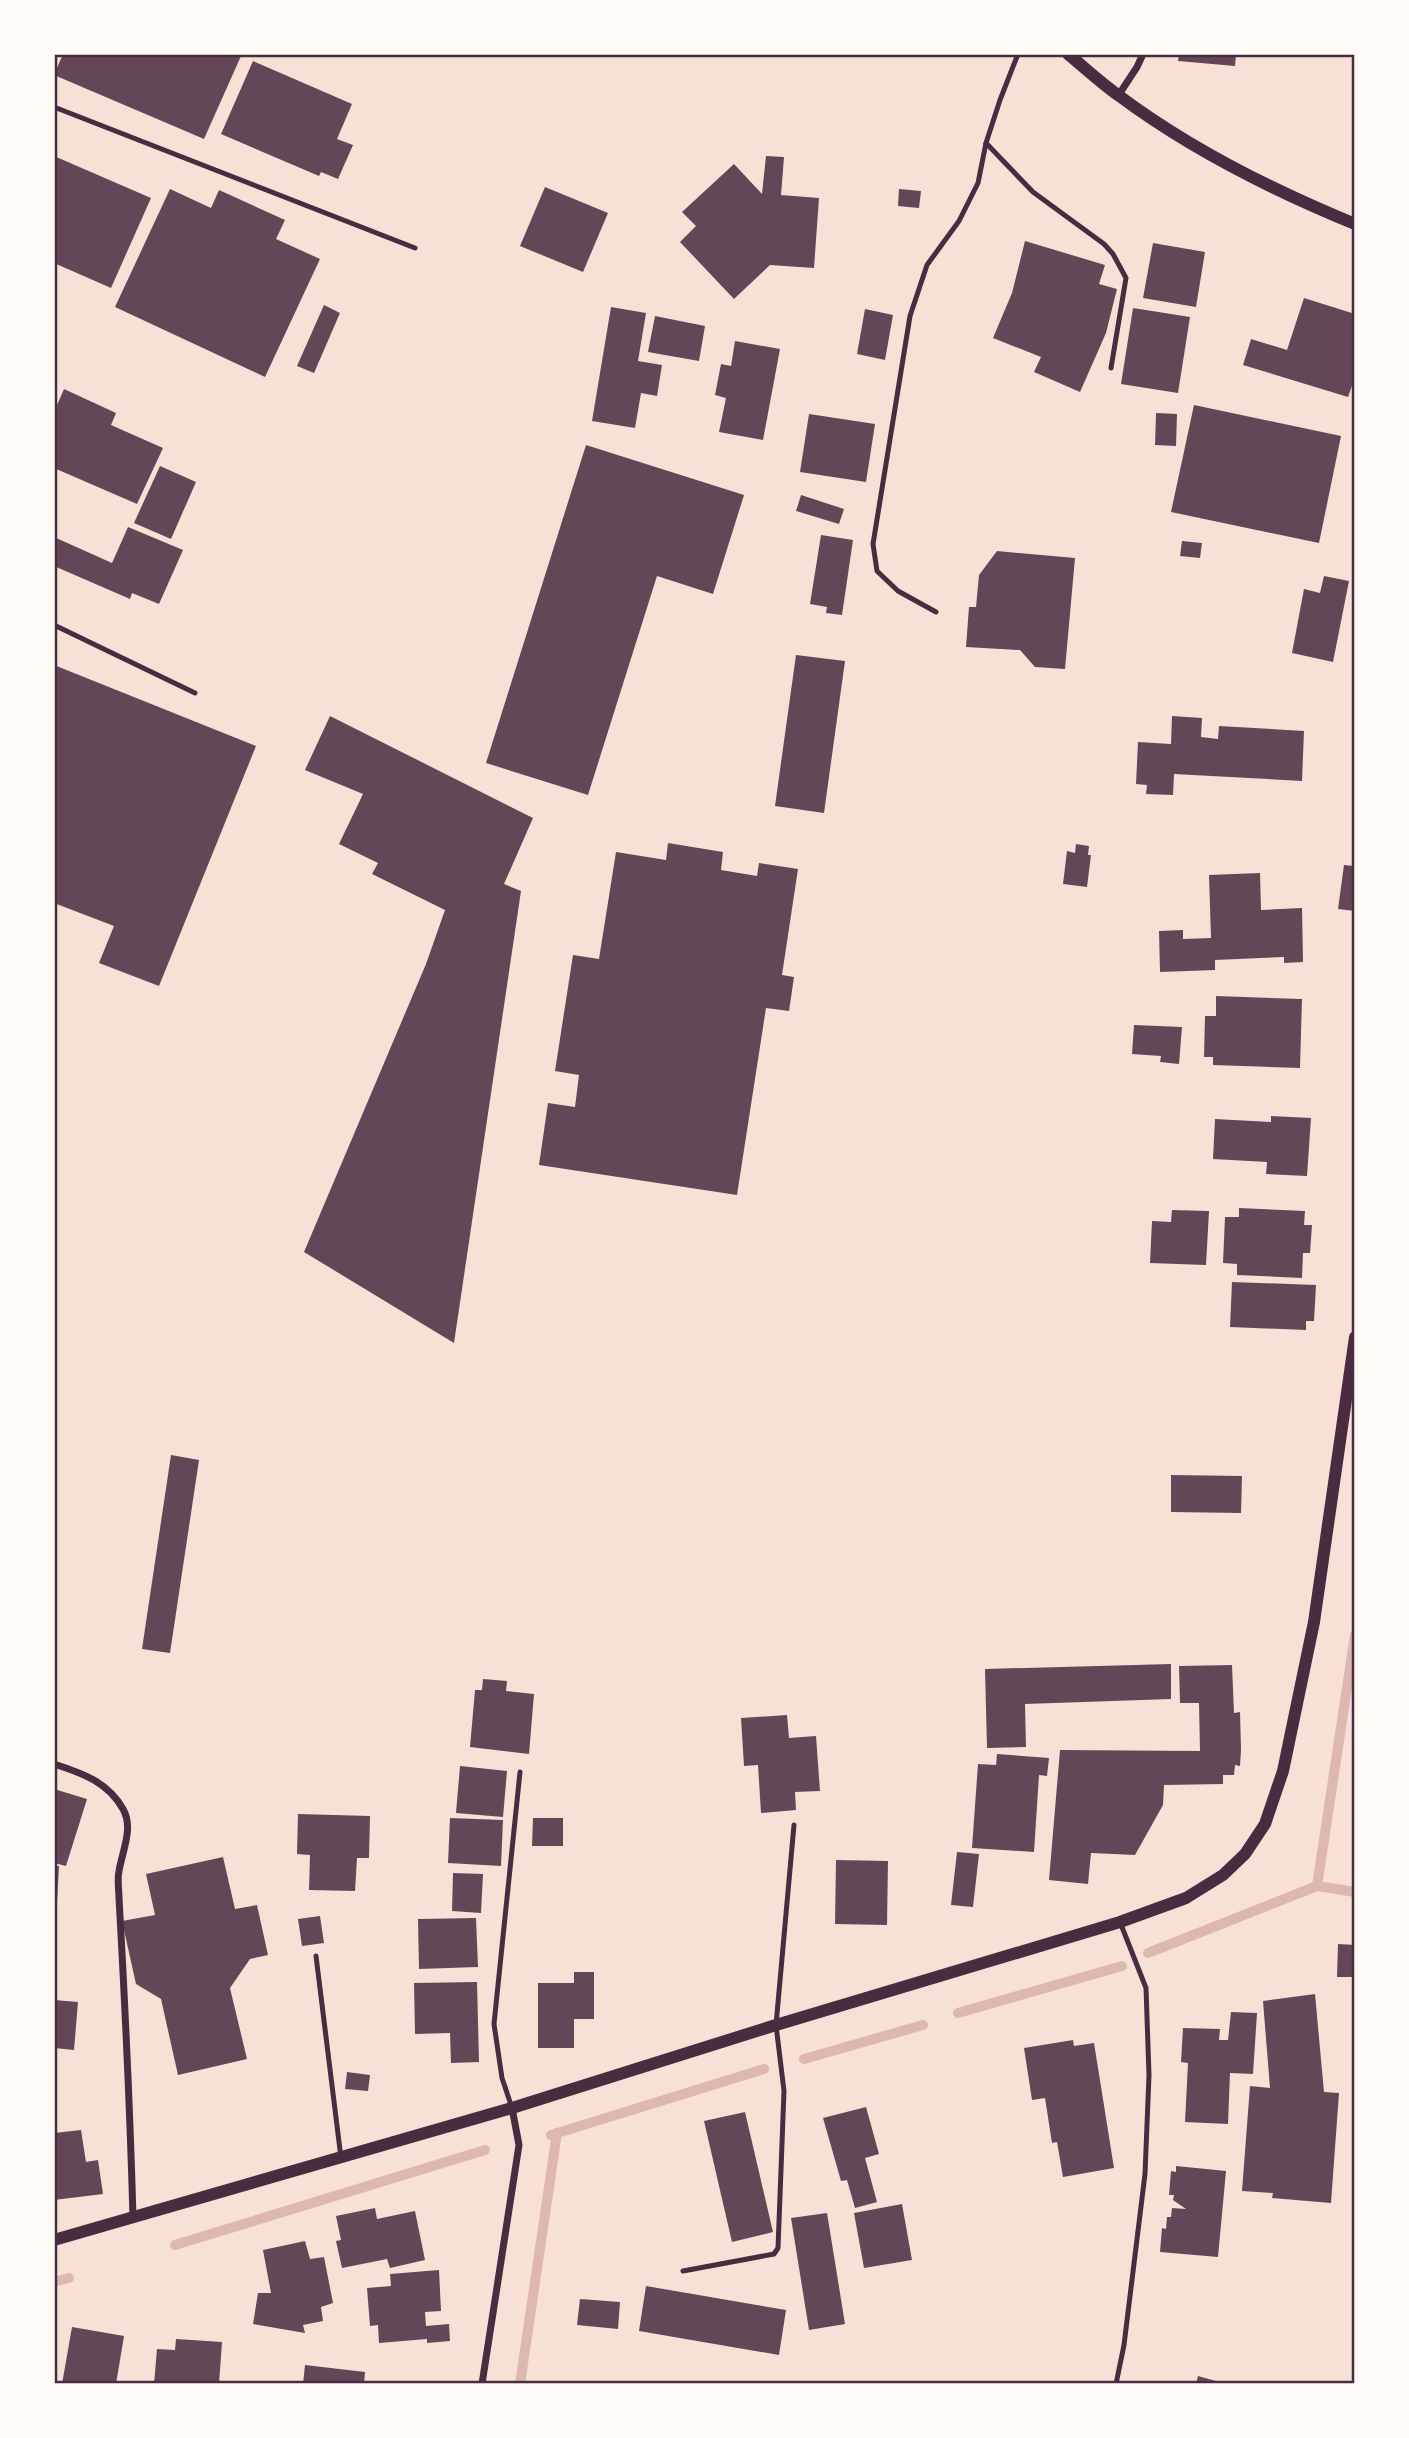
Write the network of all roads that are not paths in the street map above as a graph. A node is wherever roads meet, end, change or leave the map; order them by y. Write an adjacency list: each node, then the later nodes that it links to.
1 (1018, 54): 6 (lane)
2 (1068, 54): 4 (street)
3 (1143, 54): 4 (street)
4 (1118, 96): 7 (street)
5 (54, 107): 8 (lane)
6 (986, 143): 9 (lane); 10 (lane)
7 (1355, 224)
8 (415, 248)
9 (1111, 368)
10 (936, 612)
11 (54, 625): 12 (lane)
12 (195, 693)
13 (1355, 1337): 17 (street)
14 (54, 1764): 22 (street)
15 (520, 1772): 20 (lane)
16 (794, 1825): 19 (lane)
17 (1120, 1922): 19 (street); 26 (lane)
18 (316, 1956): 21 (lane)
19 (776, 2025): 20 (street); 24 (lane)
20 (512, 2108): 21 (street); 25 (street)
21 (341, 2158): 22 (street)
22 (133, 2217): 23 (street)
23 (54, 2240)
24 (683, 2272)
25 (482, 2384)
26 (1116, 2384)

